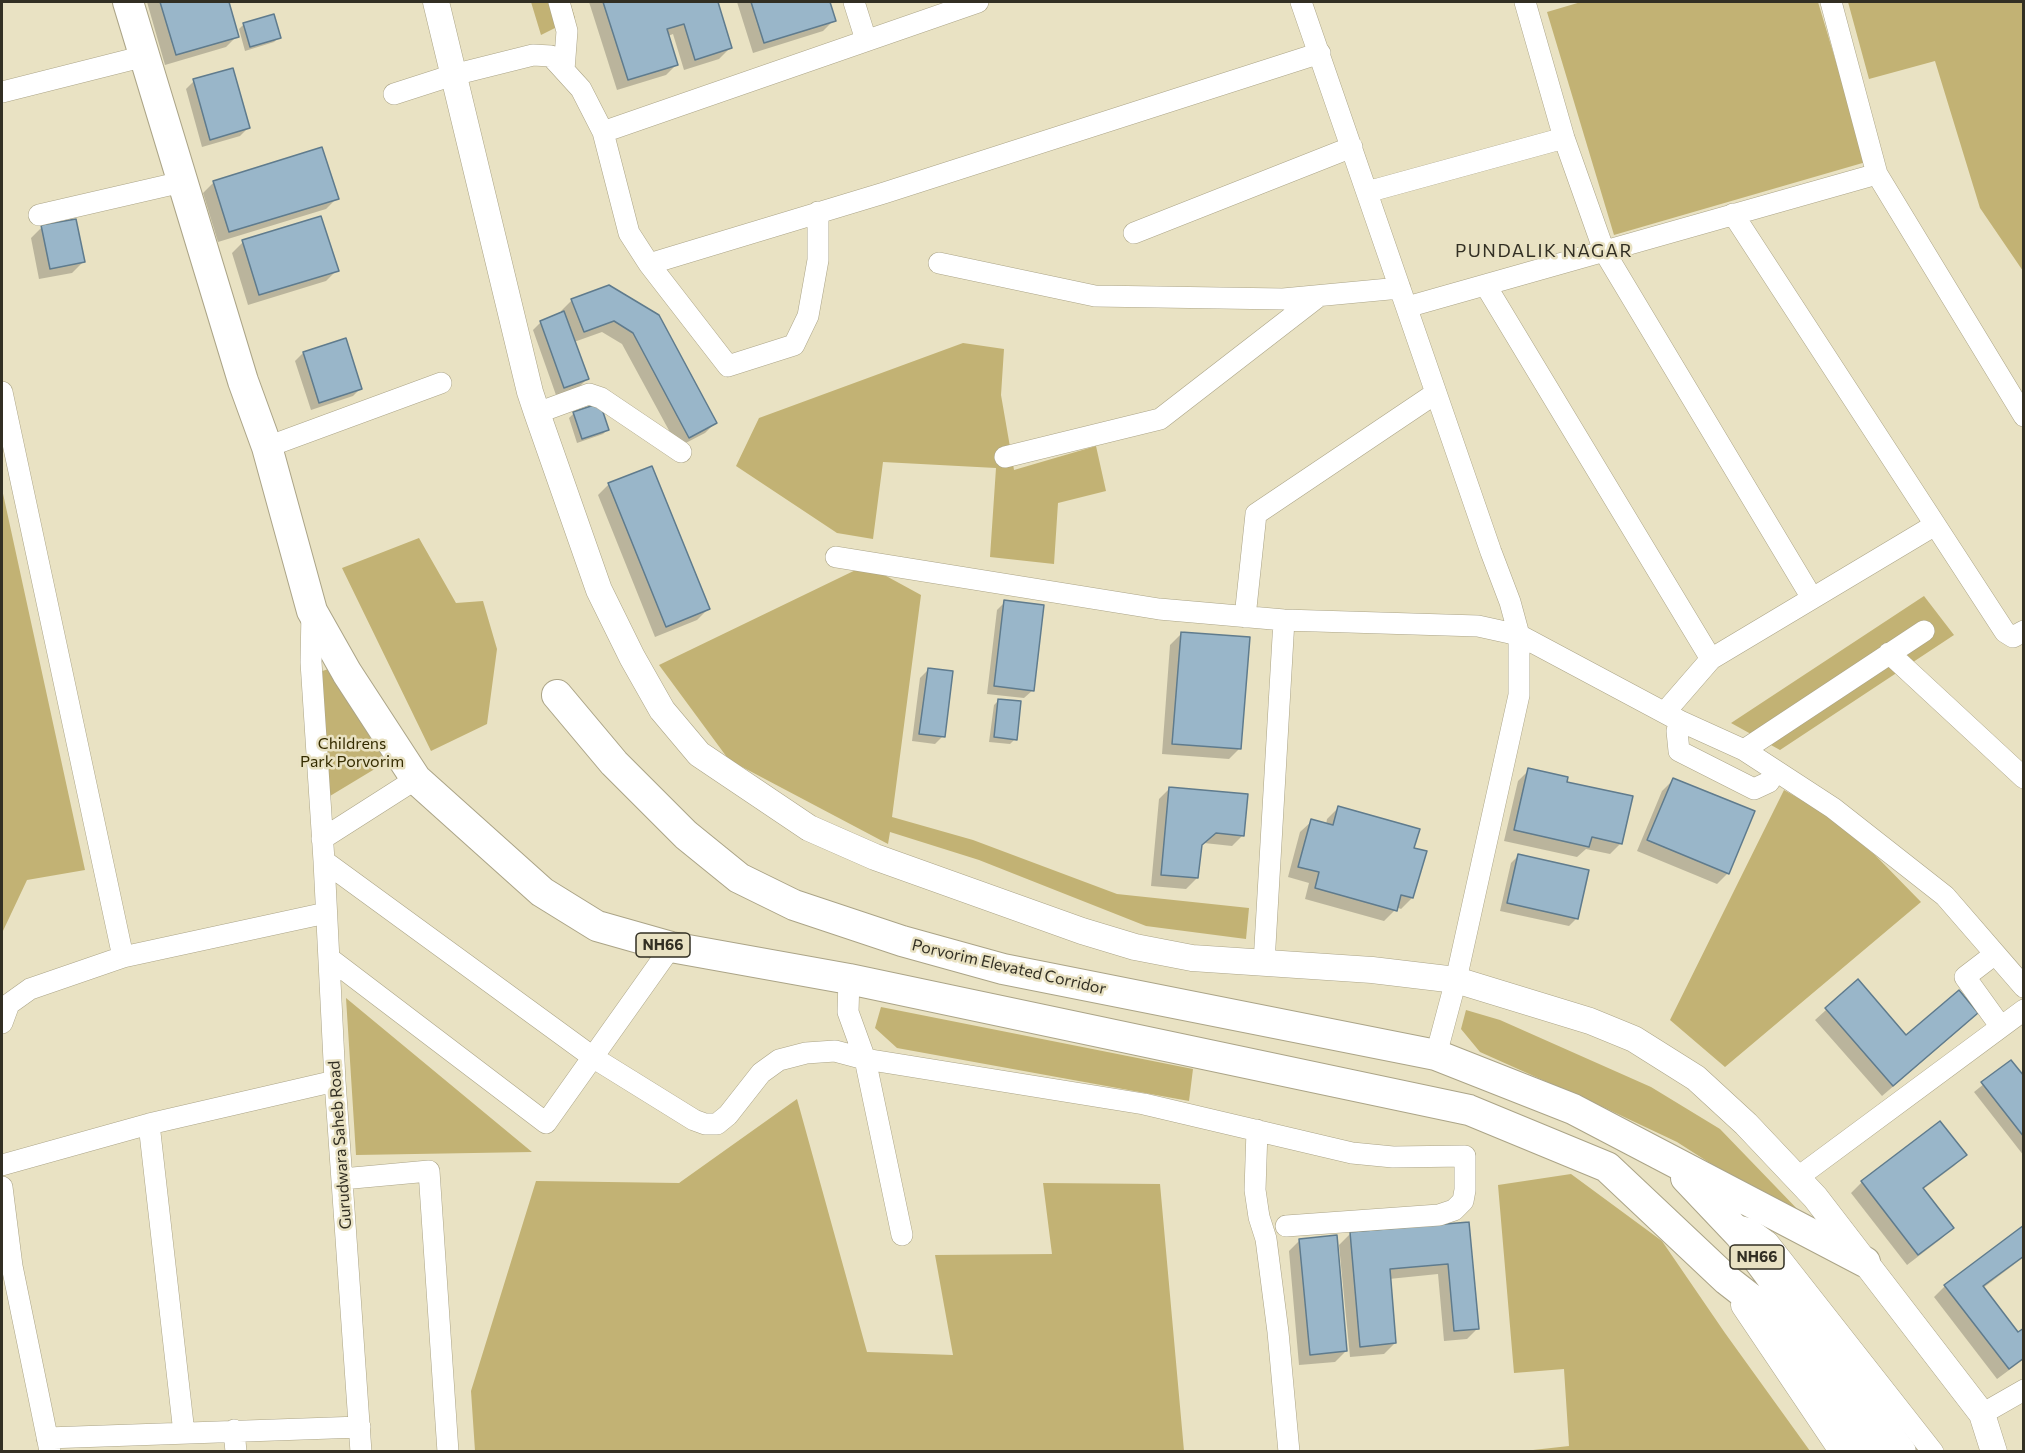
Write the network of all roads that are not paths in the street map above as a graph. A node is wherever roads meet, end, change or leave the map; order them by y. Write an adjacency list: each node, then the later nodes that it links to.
1 (128, 2): 11 (highway, NH66)
2 (436, 2): 13 (main road)
3 (559, 2): 12 (street)
4 (854, 2): 9 (street)
5 (978, 2): 9 (street)
6 (1301, 2): 10 (street)
7 (1832, 2): 19 (street)
8 (1532, 3): 17 (street)
9 (866, 40): 16 (street)
10 (1320, 53): 18 (street); 22 (street)
11 (144, 56): 14 (street); 20 (highway, NH66)
12 (564, 70): 13 (street); 16 (street)
13 (453, 75): 15 (street); 35 (main road)
14 (2, 92)
15 (394, 94)
16 (603, 132): 28 (street)
17 (1564, 138): 21 (street); 26 (street)
18 (1352, 147): 21 (street); 25 (street)
19 (1877, 174): 23 (street); 36 (street)
20 (182, 182): 24 (street); 37 (highway, NH66)
21 (1367, 192): 31 (street)
22 (818, 212): 28 (street); 28 (street)
23 (1733, 214): 26 (street); 40 (street)
24 (39, 215)
25 (1134, 233)
26 (1604, 251): 29 (street); 42 (street)
27 (939, 263): 30 (street)
28 (649, 264)
29 (1486, 286): 31 (street); 50 (street)
30 (1320, 296): 31 (street); 39 (street)
31 (1403, 298): 34 (street)
32 (441, 383): 37 (street)
33 (2, 392): 62 (street)
34 (1436, 393): 44 (street); 48 (street)
35 (537, 413): 38 (street); 64 (main road)
36 (2024, 416)
37 (267, 447): 43 (highway, NH66)
38 (681, 452)
39 (1005, 457)
40 (1935, 525): 42 (street); 47 (street)
41 (836, 558): 44 (street)
42 (1812, 598): 50 (street)
43 (312, 611): 56 (highway, NH66); 57 (street, Gurudwara Saheb Road)
44 (1245, 617): 45 (street)
45 (1284, 620): 48 (street); 64 (street)
46 (1924, 631): 49 (street)
47 (2024, 631)
48 (1519, 635): 52 (street); 66 (street)
49 (1889, 653): 53 (street); 55 (street)
50 (1711, 659): 52 (street)
51 (557, 695): 71 (highway, Porvorim Elevated Corridor)
52 (1672, 717): 53 (street); 54 (street)
53 (1744, 750): 54 (street)
54 (1775, 771): 61 (street)
55 (2024, 778)
56 (416, 779): 57 (street); 60 (highway, NH66)
57 (322, 838): 58 (street, Gurudwara Saheb Road)
58 (324, 861): 59 (street, Gurudwara Saheb Road); 72 (street)
59 (326, 913): 62 (street); 63 (street, Gurudwara Saheb Road)
60 (671, 947): 65 (highway, NH66); 72 (street)
61 (1995, 954): 67 (street); 70 (street)
62 (123, 957): 69 (street)
63 (329, 958): 72 (street); 74 (street, Gurudwara Saheb Road)
64 (1264, 963): 66 (main road)
65 (849, 979): 73 (street); 87 (highway, NH66)
66 (1456, 980): 71 (street); 79 (main road)
67 (2024, 987)
68 (2024, 1010): 70 (street)
69 (2, 1023)
70 (2001, 1027): 79 (street)
71 (1436, 1055): 77 (highway, NH66)
72 (594, 1058): 73 (street)
73 (865, 1059): 76 (street); 84 (street)
74 (335, 1081): 75 (street); 80 (street, Gurudwara Saheb Road)
75 (149, 1124): 78 (street); 93 (street)
76 (1257, 1130): 83 (street); 98 (street)
77 (1666, 1158): 82 (highway, NH66); 85 (highway)
78 (2, 1165)
79 (1797, 1178): 85 (main road)
80 (342, 1179): 91 (street, Gurudwara Saheb Road); 97 (street)
81 (2, 1187): 86 (street)
82 (1729, 1224): 88 (highway, NH66); 102 (street)
83 (1286, 1226)
84 (902, 1235)
85 (1865, 1262): 90 (main road)
86 (7, 1267): 94 (street)
87 (1727, 1280): 88 (highway, NH66); 99 (main road)
88 (1826, 1372): 100 (highway, NH66); 101 (highway, NH66)
89 (2024, 1390): 90 (street)
90 (1982, 1414): 103 (main road)
91 (360, 1426): 92 (street); 96 (street, Gurudwara Saheb Road)
92 (234, 1430): 93 (street); 95 (street)
93 (184, 1433): 94 (street)
94 (49, 1445)
95 (236, 1452)
96 (362, 1452)
97 (448, 1452)
98 (1289, 1452)
99 (1843, 1452)
100 (1868, 1452)
101 (1900, 1452)
102 (1933, 1452)
103 (1994, 1452)

